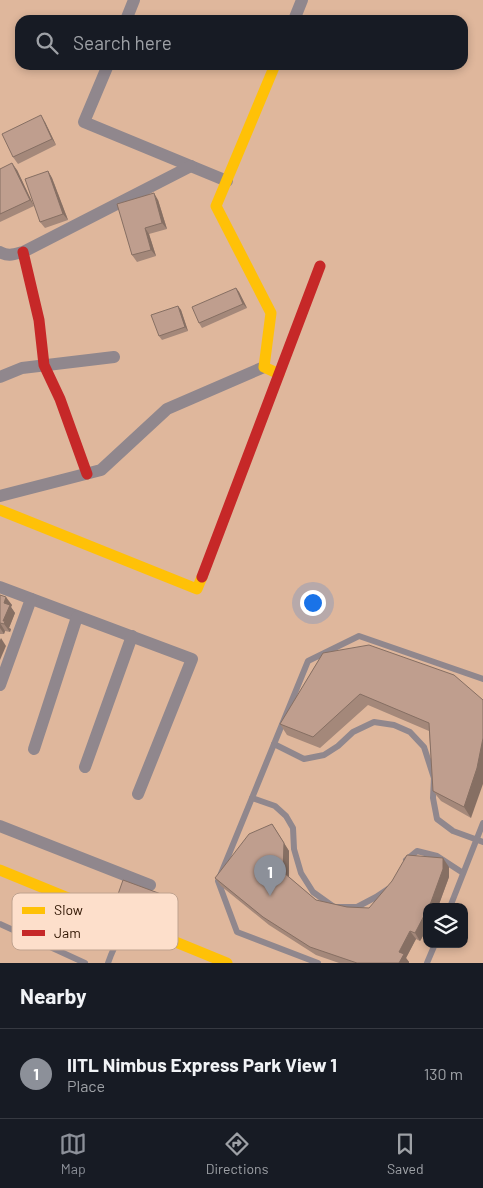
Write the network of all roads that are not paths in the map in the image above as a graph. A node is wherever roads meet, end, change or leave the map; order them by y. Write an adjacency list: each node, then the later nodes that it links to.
1 (134, 0): 3 (street)
2 (302, 0): 4 (street)
3 (128, 15)
4 (296, 15)
5 (106, 70): 7 (street)
6 (273, 70): 8 (street)
7 (192, 166): 8 (street); 10 (street)
8 (227, 181): 14 (street)
9 (0, 252): 10 (street)
10 (23, 252): 13 (street)
11 (320, 266): 15 (street)
12 (114, 357): 13 (street)
13 (44, 365): 16 (street); 17 (street)
14 (264, 367): 15 (street); 17 (street)
15 (279, 374): 19 (street)
16 (0, 377)
17 (87, 474): 18 (street)
18 (0, 496)
19 (0, 510)
20 (0, 587): 21 (street)
21 (31, 599): 22 (street); 25 (street)
22 (77, 617): 23 (street); 27 (street)
23 (132, 636): 28 (street); 29 (street)
24 (483, 679): 26 (lane)
25 (0, 686)
26 (274, 744): 30 (lane); 33 (lane)
27 (34, 749)
28 (85, 767)
29 (138, 794)
30 (252, 798): 37 (lane); 50 (lane)
31 (483, 823): 33 (lane)
32 (0, 826): 38 (street)
33 (480, 841): 36 (lane)
34 (402, 868): 36 (lane)
35 (0, 870): 39 (street)
36 (463, 873): 40 (lane)
37 (393, 885)
38 (150, 886)
39 (56, 893)
40 (452, 903)
41 (0, 924): 42 (lane)
42 (12, 930)
43 (178, 943): 49 (street)
44 (433, 948): 51 (lane)
45 (57, 950): 47 (lane)
46 (114, 950): 48 (lane)
47 (85, 963)
48 (108, 963)
49 (227, 963)
50 (318, 963)
51 (427, 963)

